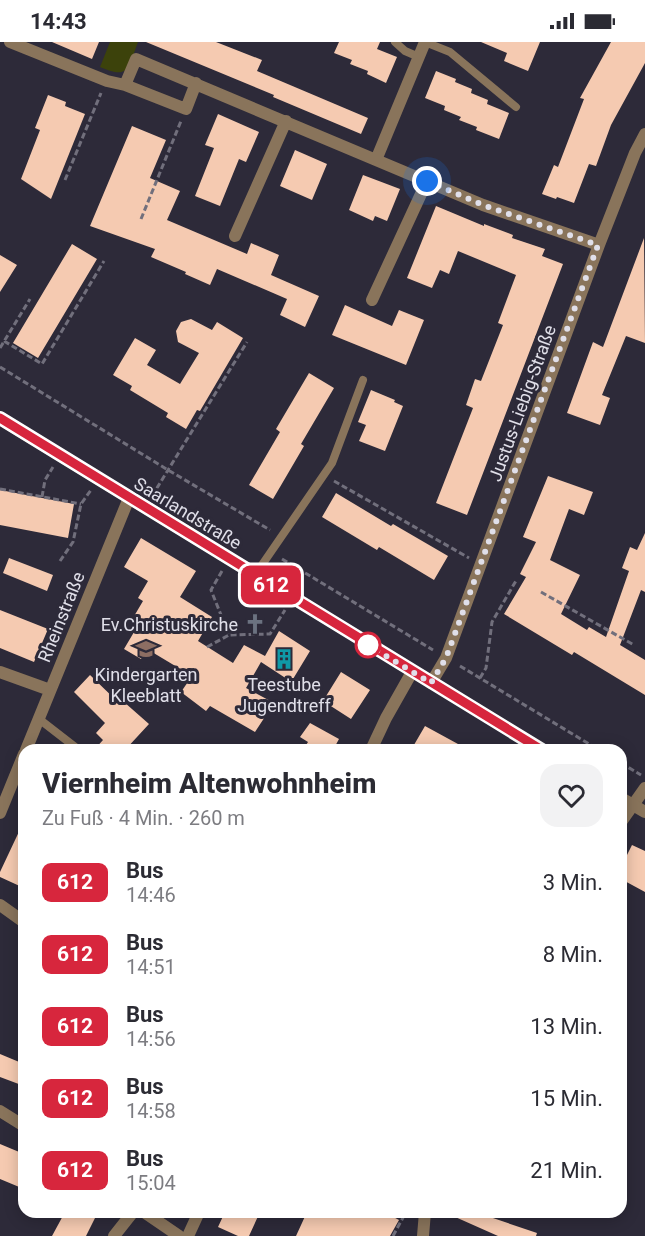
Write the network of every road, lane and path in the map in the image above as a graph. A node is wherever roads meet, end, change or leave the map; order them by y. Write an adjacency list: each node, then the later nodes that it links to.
1 (10, 42): 5 (street)
2 (395, 42): 4 (lane)
3 (425, 42): 4 (street); 8 (lane)
4 (419, 57): 12 (street)
5 (107, 81): 7 (street); 13 (path)
6 (196, 83): 7 (street); 9 (street); 10 (street)
7 (125, 85): 9 (street)
8 (516, 106)
9 (186, 109): 15 (path)
10 (286, 122): 12 (street); 16 (street)
11 (645, 134): 17 (street, Justus-Liebig-Straße)
12 (376, 160): 14 (street)
13 (66, 180)
14 (427, 181): 17 (street); 20 (street)
15 (141, 219)
16 (235, 236)
17 (598, 245): 39 (street, Justus-Liebig-Straße)
18 (104, 261): 21 (path)
19 (30, 299): 21 (path)
20 (372, 300)
21 (4, 341): 23 (path)
22 (247, 342): 28 (path)
23 (0, 348)
24 (0, 366): 28 (path)
25 (363, 380): 29 (lane)
26 (0, 418): 27 (street, Saarlandstraße)
27 (61, 456): 30 (street, Saarlandstraße); 32 (path)
28 (168, 471): 35 (path); 36 (path)
29 (324, 476): 36 (lane); 39 (path)
30 (99, 479): 33 (street, Saarlandstraße); 34 (path)
31 (0, 489): 32 (path)
32 (42, 497): 34 (path)
33 (129, 498): 35 (street, Saarlandstraße); 51 (street, Rheinstraße)
34 (81, 504): 38 (path)
35 (145, 508): 37 (street, Saarlandstraße)
36 (282, 537): 40 (lane)
37 (229, 559): 40 (street, Saarlandstraße); 44 (path)
38 (60, 561)
39 (482, 563): 50 (street, Justus-Liebig-Straße)
40 (255, 575): 43 (street, Saarlandstraße)
41 (517, 579): 49 (path)
42 (541, 592): 45 (path)
43 (292, 598): 44 (path); 48 (street, Saarlandstraße)
44 (228, 635): 46 (path)
45 (634, 645)
46 (207, 647)
47 (0, 672): 51 (street)
48 (412, 672): 50 (street, Saarlandstraße); 55 (street)
49 (480, 678)
50 (431, 683): 56 (street, Saarlandstraße)
51 (50, 690): 52 (street, Rheinstraße)
52 (39, 719): 53 (street, Rheinstraße); 54 (lane)
53 (29, 744)
54 (71, 744)
55 (374, 744)
56 (532, 744)
57 (627, 766): 59 (path)
58 (18, 769): 64 (street)
59 (645, 777)
60 (645, 788): 62 (street)
61 (627, 802): 62 (street)
62 (633, 805): 63 (street); 65 (street)
63 (645, 812)
64 (0, 813)
65 (627, 814)
66 (0, 905): 67 (street)
67 (18, 918)
68 (0, 1111): 69 (street)
69 (18, 1122)
70 (128, 1218): 75 (street)
71 (153, 1218): 76 (street)
72 (196, 1218): 77 (street)
73 (403, 1218): 78 (path)
74 (424, 1218): 79 (street)
75 (114, 1236)
76 (179, 1236)
77 (188, 1236)
78 (393, 1236)
79 (423, 1236)

